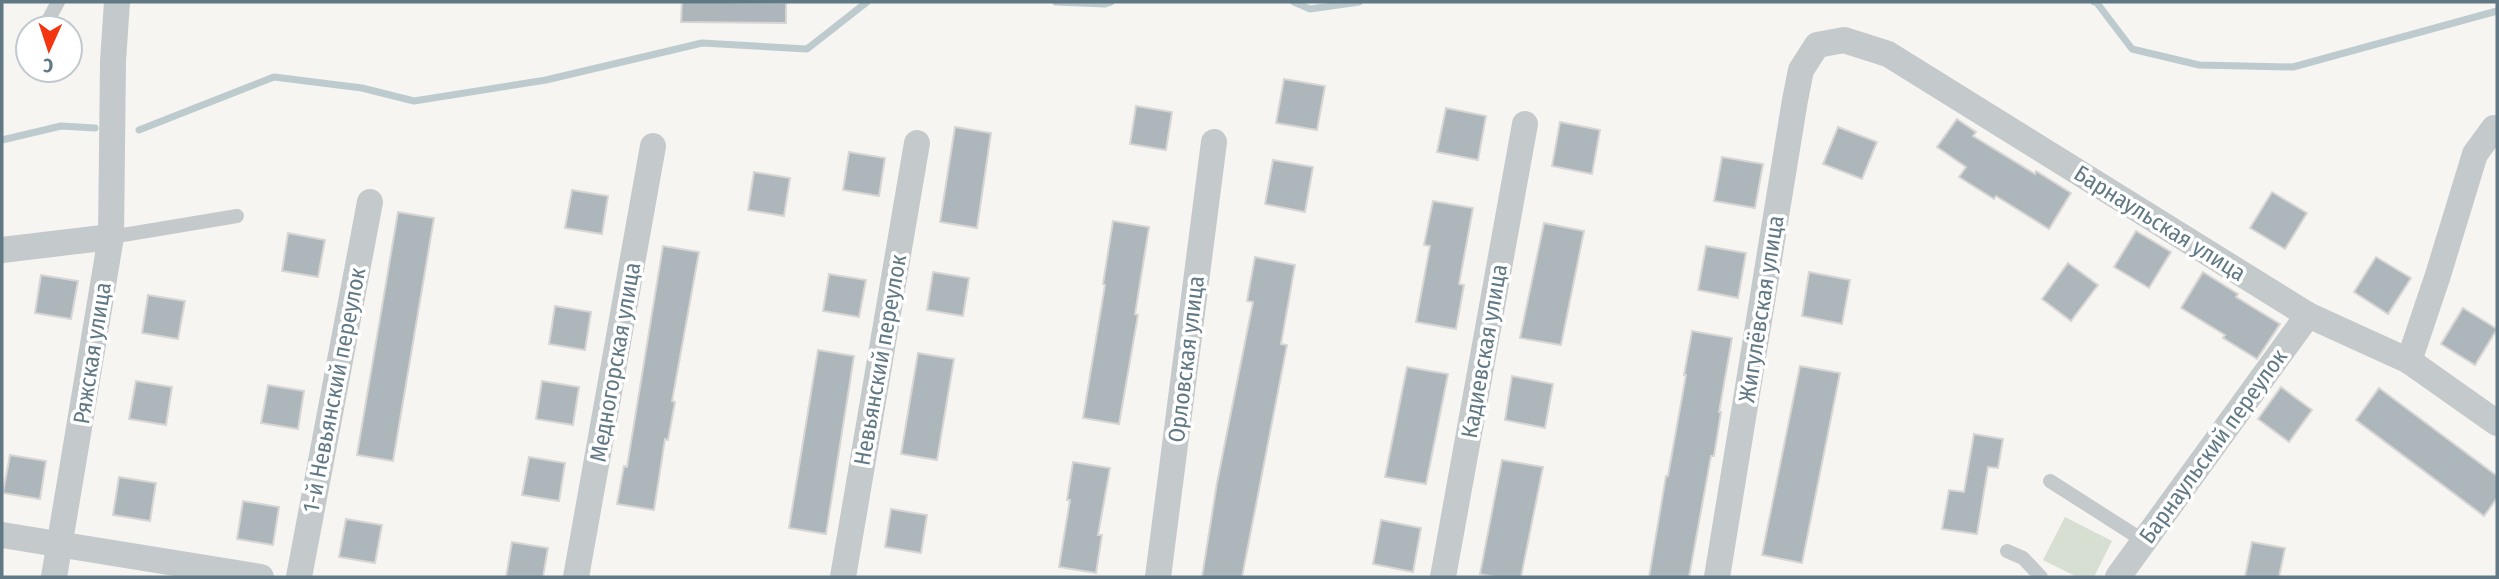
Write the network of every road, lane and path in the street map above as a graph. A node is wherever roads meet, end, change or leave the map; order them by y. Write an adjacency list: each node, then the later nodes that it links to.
1 (117, 2): 10 (street, Ряжская улица)
2 (1817, 45): 12 (street, Барнаульская улица); 27 (street, Жигулёвская улица)
3 (1525, 124): 26 (street, Кадиевская улица)
4 (2497, 129): 13 (street)
5 (1214, 142): 25 (street, Орловская улица)
6 (917, 143): 24 (street, Невьянский переулок)
7 (653, 146): 23 (street, Медногорская улица)
8 (370, 202): 22 (street, 1-й Невьянский переулок)
9 (237, 216): 10 (lane)
10 (111, 237): 11 (street); 18 (street, Ряжская улица)
11 (2, 250)
12 (2308, 315): 13 (street, Барнаульская улица); 17 (street, Барнаульский переулок)
13 (2409, 361): 14 (street, Барнаульская улица)
14 (2497, 423)
15 (2050, 481): 17 (lane)
16 (2, 535): 18 (street)
17 (2144, 541): 29 (street, Барнаульский переулок)
18 (60, 545): 20 (street, Ряжская улица); 21 (street)
19 (2007, 551): 28 (lane)
20 (54, 577)
21 (261, 577)
22 (299, 577)
23 (576, 577)
24 (843, 577)
25 (1158, 577)
26 (1443, 577)
27 (1717, 577)
28 (2041, 577)
29 (2118, 577)

